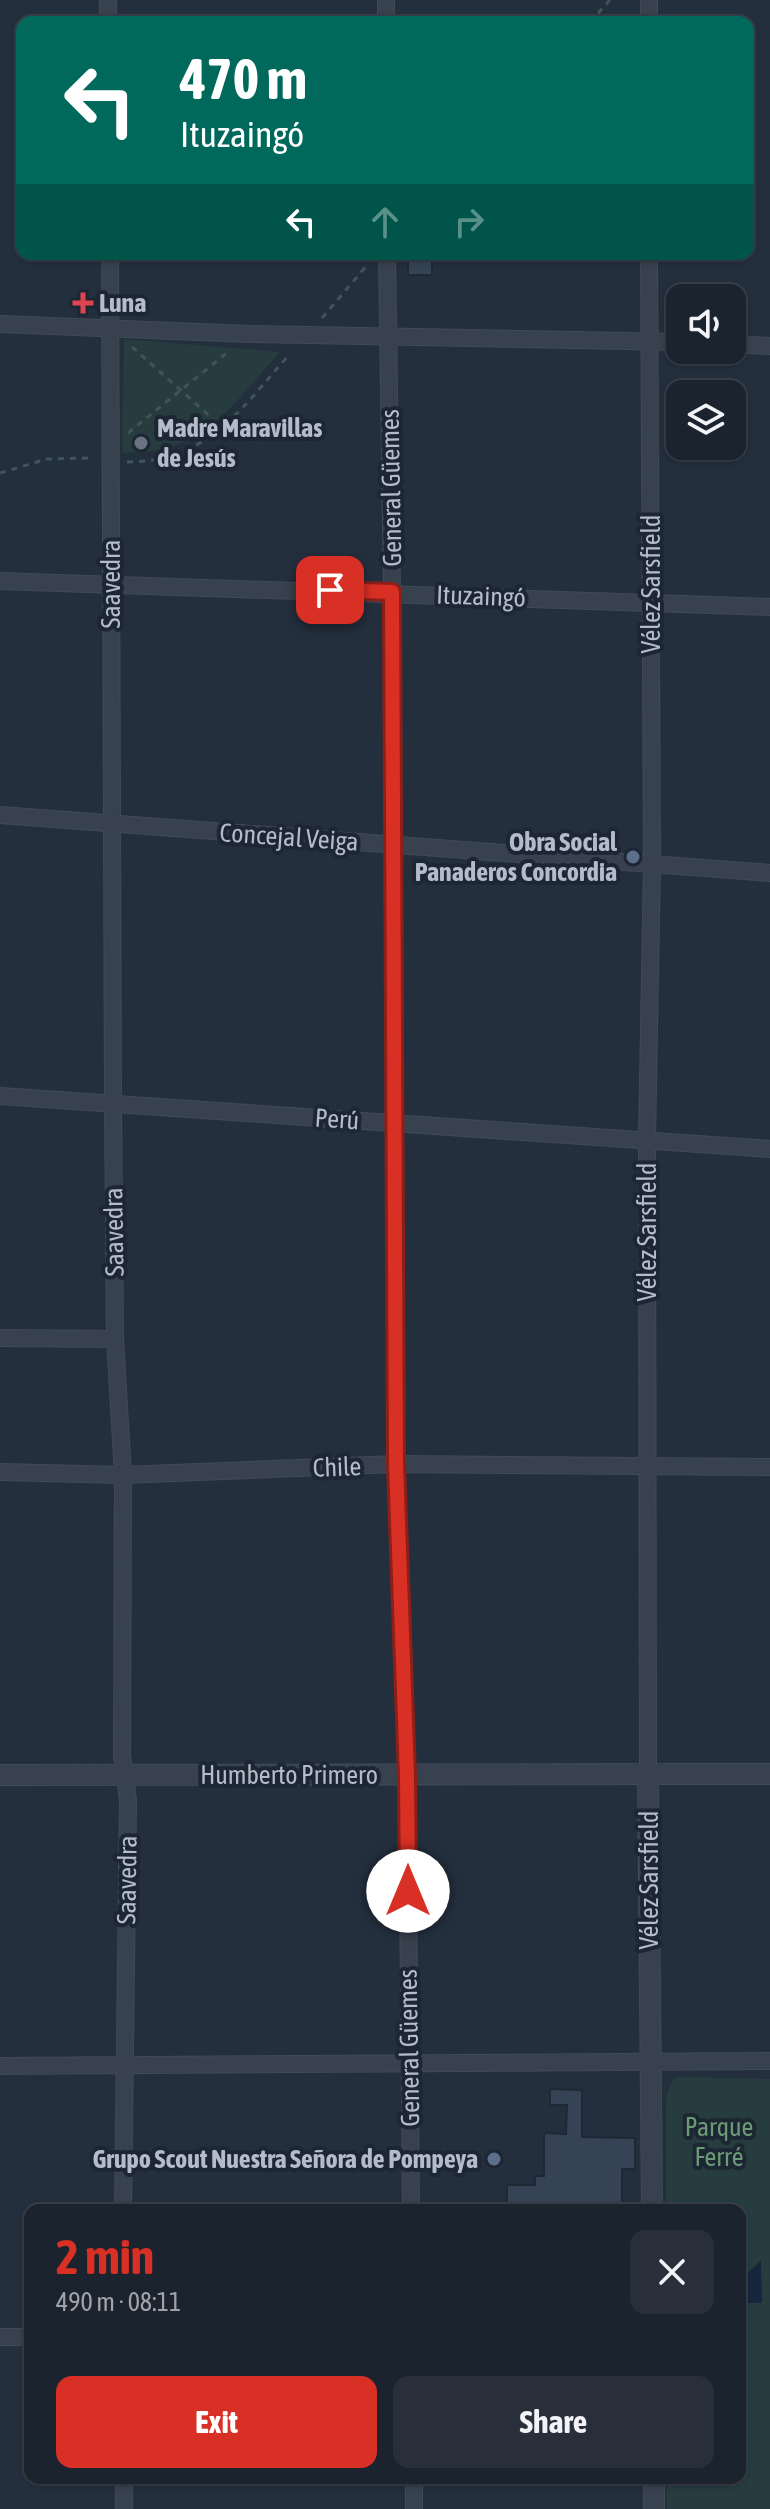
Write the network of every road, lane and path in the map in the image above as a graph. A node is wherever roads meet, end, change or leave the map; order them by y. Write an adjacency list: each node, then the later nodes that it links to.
1 (610, 0): 2 (path)
2 (595, 16)
3 (110, 260): 8 (street, Saavedra)
4 (372, 260): 10 (path)
5 (387, 260): 11 (street, General Güemes)
6 (649, 260): 12 (street, Vélez Sarsfield)
7 (0, 324): 8 (street)
8 (110, 328): 9 (street); 16 (path); 18 (street, Saavedra)
9 (249, 334): 10 (street); 16 (path)
10 (308, 334): 11 (street); 17 (path)
11 (388, 337): 12 (street); 22 (street, General Güemes)
12 (649, 341): 13 (street); 23 (street, Vélez Sarsfield)
13 (666, 342)
14 (746, 345): 15 (street)
15 (770, 346)
16 (180, 390): 17 (path); 18 (path)
17 (222, 427): 18 (path)
18 (110, 455): 19 (path); 21 (street, Saavedra)
19 (0, 473)
20 (0, 581): 21 (street, Ituzaingó)
21 (112, 583): 22 (street, Ituzaingó); 26 (street, Saavedra)
22 (392, 592): 23 (street, Ituzaingó); 27 (street, General Güemes)
23 (652, 603): 24 (street, Ituzaingó); 28 (street, Vélez Sarsfield)
24 (770, 607)
25 (0, 815): 26 (street, Concejal Veiga)
26 (112, 825): 27 (street, Concejal Veiga); 31 (street, Saavedra)
27 (392, 844): 28 (street, Concejal Veiga); 32 (street, General Güemes)
28 (652, 864): 29 (street, Concejal Veiga); 33 (street, Vélez Sarsfield)
29 (770, 873)
30 (0, 1096): 31 (street, Perú)
31 (113, 1104): 32 (street, Perú); 36 (street, Saavedra)
32 (394, 1123): 33 (street, Perú); 37 (street, General Güemes)
33 (647, 1140): 34 (street, Perú); 38 (street, Vélez Sarsfield)
34 (770, 1149)
35 (0, 1338): 36 (street)
36 (115, 1339): 41 (street, Saavedra)
37 (396, 1464): 38 (street, Chile); 41 (street, Chile); 46 (street, General Güemes)
38 (648, 1466): 39 (street, Chile); 43 (street, Vélez Sarsfield)
39 (770, 1467)
40 (0, 1472): 41 (street, Chile)
41 (123, 1475): 42 (street, Saavedra)
42 (126, 1774): 45 (street, Humberto Primero); 46 (street, Humberto Primero); 49 (street, Saavedra)
43 (648, 1774): 44 (street, Humberto Primero); 46 (street, Humberto Primero); 48 (street, Vélez Sarsfield)
44 (770, 1774)
45 (0, 1775)
46 (407, 1776): 50 (street, General Güemes)
47 (770, 2061): 48 (street)
48 (651, 2062): 50 (street); 54 (street, Vélez Sarsfield)
49 (124, 2065): 50 (street); 51 (street); 52 (street, Saavedra)
50 (408, 2065): 53 (street, General Güemes)
51 (0, 2066)
52 (123, 2204)
53 (411, 2204)
54 (652, 2204)
55 (0, 2337): 56 (street)
56 (24, 2337)
57 (124, 2484): 60 (street)
58 (414, 2484): 61 (street)
59 (654, 2484): 62 (street)
60 (124, 2509)
61 (414, 2509)
62 (654, 2509)

